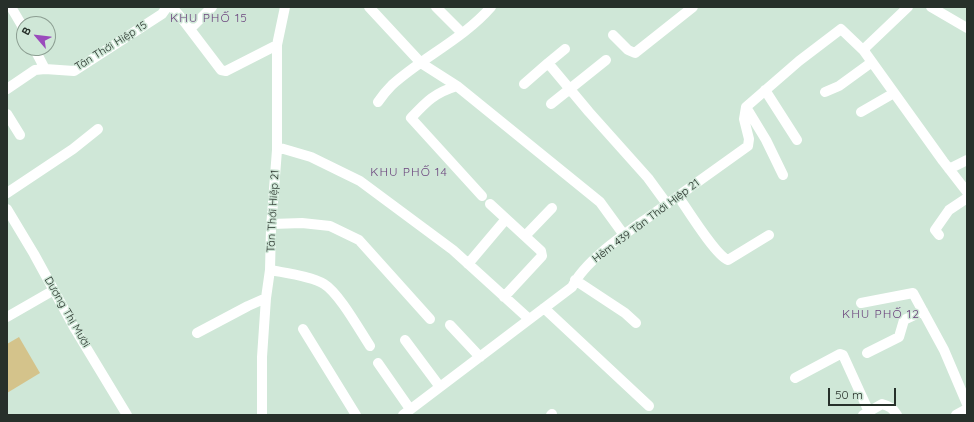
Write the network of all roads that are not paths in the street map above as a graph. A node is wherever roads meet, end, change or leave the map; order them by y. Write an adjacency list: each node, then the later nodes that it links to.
1 (11, 7): 12 (street)
2 (167, 7): 25 (street, Tân Thới Hiệp 15)
3 (172, 7): 14 (street)
4 (212, 7): 14 (street)
5 (285, 7): 17 (street, Tân Thới Hiệp 21)
6 (368, 7): 22 (street)
7 (436, 7): 15 (street)
8 (491, 7): 15 (street)
9 (693, 7): 16 (street)
10 (908, 7): 19 (street)
11 (930, 7): 13 (street)
12 (16, 16)
13 (967, 28)
14 (190, 29): 17 (street)
15 (462, 33): 22 (street)
16 (613, 35)
17 (277, 45): 41 (street, Tân Thới Hiệp 21)
18 (565, 49): 24 (street)
19 (864, 51): 23 (street); 30 (street)
20 (38, 56): 25 (street)
21 (606, 60): 28 (street)
22 (422, 62): 27 (street); 33 (street)
23 (872, 62): 31 (street); 32 (street)
24 (548, 63): 26 (street); 28 (street)
25 (45, 69): 29 (street, Tân Thới Hiệp 15)
26 (524, 84)
27 (457, 86): 47 (street); 57 (street)
28 (570, 88): 34 (street); 51 (street)
29 (7, 89)
30 (765, 90): 35 (street); 40 (street)
31 (825, 92)
32 (894, 93): 36 (street); 43 (street)
33 (378, 102)
34 (551, 104)
35 (746, 107): 44 (street); 48 (street, Hẻm 439 Tân Thới Hiệp 21)
36 (861, 112)
37 (7, 114): 39 (street)
38 (98, 129): 46 (street)
39 (20, 135)
40 (797, 140)
41 (277, 146): 55 (street, Tân Thới Hiệp 21); 60 (street)
42 (967, 160): 43 (street)
43 (949, 170): 45 (street)
44 (783, 175)
45 (967, 192)
46 (7, 193)
47 (482, 196)
48 (678, 196): 51 (street, Hẻm 439 Tân Thới Hiệp 21); 56 (street)
49 (967, 198): 58 (street)
50 (490, 204): 54 (street)
51 (667, 204): 57 (street, Hẻm 439 Tân Thới Hiệp 21)
52 (552, 208): 59 (street)
53 (7, 209): 63 (street, Dương Thị Mười)
54 (506, 219): 59 (street); 60 (street)
55 (272, 224): 61 (street, Tân Thới Hiệp 21); 70 (street)
56 (769, 234)
57 (624, 235): 62 (street, Hẻm 439 Tân Thới Hiệp 21)
58 (939, 235)
59 (525, 236): 64 (street)
60 (468, 264): 64 (street)
61 (270, 270): 65 (street, Tân Thới Hiệp 21); 77 (street)
62 (575, 280): 67 (street, Hẻm 439 Tân Thới Hiệp 21); 72 (street)
63 (54, 290): 69 (street); 88 (street, Dương Thị Mười)
64 (504, 297): 71 (street)
65 (266, 298): 75 (street); 89 (street, Tân Thới Hiệp 21)
66 (860, 303): 68 (street)
67 (544, 308): 71 (street, Hẻm 439 Tân Thới Hiệp 21); 84 (street)
68 (923, 311): 78 (street); 83 (street)
69 (7, 317)
70 (430, 319)
71 (529, 319): 79 (street, Hẻm 439 Tân Thới Hiệp 21)
72 (636, 323)
73 (450, 325): 79 (street)
74 (303, 329): 90 (street)
75 (197, 333)
76 (405, 340): 82 (street)
77 (370, 346)
78 (866, 353)
79 (480, 357): 82 (street, Hẻm 439 Tân Thới Hiệp 21)
80 (378, 363): 86 (street)
81 (795, 378): 87 (street)
82 (440, 387): 86 (street, Hẻm 439 Tân Thới Hiệp 21)
83 (967, 404)
84 (649, 406)
85 (967, 409): 92 (street)
86 (406, 412)
87 (866, 413): 91 (street)
88 (127, 415)
89 (262, 415)
90 (356, 415)
91 (897, 415)
92 (956, 415)

